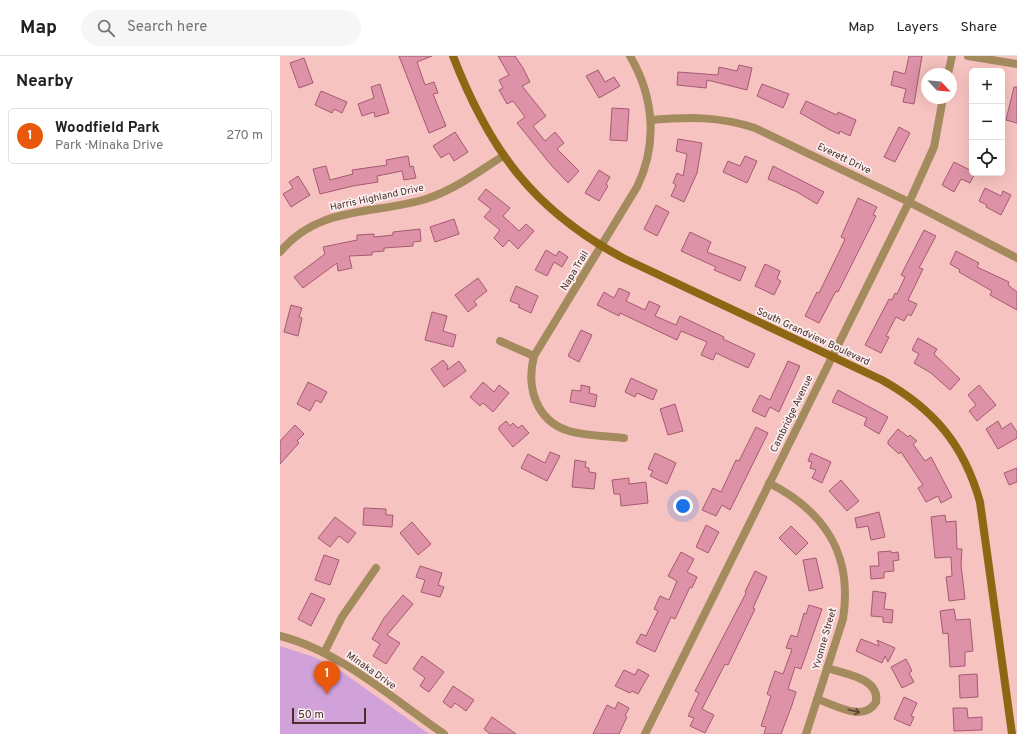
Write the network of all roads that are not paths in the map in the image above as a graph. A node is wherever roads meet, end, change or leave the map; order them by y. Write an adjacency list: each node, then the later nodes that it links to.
1 (453, 56): 9 (street, South Grandview Boulevard)
2 (630, 56): 8 (street, Napa Trail)
3 (952, 56): 6 (street)
4 (968, 56): 5 (street)
5 (1017, 64)
6 (949, 68)
7 (942, 104): 10 (street, Cambridge Avenue)
8 (651, 120): 10 (street, Everett Drive); 11 (street, Napa Trail)
9 (503, 156): 11 (street, South Grandview Boulevard); 12 (street, Harris Highland Drive)
10 (909, 202): 13 (street, Everett Drive); 16 (street, Cambridge Avenue)
11 (602, 247): 15 (street, Napa Trail); 16 (street, South Grandview Boulevard)
12 (280, 252)
13 (1017, 258)
14 (500, 341): 15 (street)
15 (534, 356): 17 (street, Napa Trail)
16 (832, 356): 18 (street, Cambridge Avenue); 27 (street, South Grandview Boulevard)
17 (624, 438)
18 (769, 483): 22 (street, Yvonne Street); 25 (street, Cambridge Avenue)
19 (376, 568): 21 (street)
20 (280, 636): 21 (street, Minaka Drive)
21 (324, 653): 24 (street, Minaka Drive)
22 (827, 668): 23 (street, Yvonne Street); 23 (street, one-way to 22)
23 (817, 699): 26 (street, Yvonne Street)
24 (444, 734)
25 (645, 734)
26 (806, 734)
27 (1012, 734)

